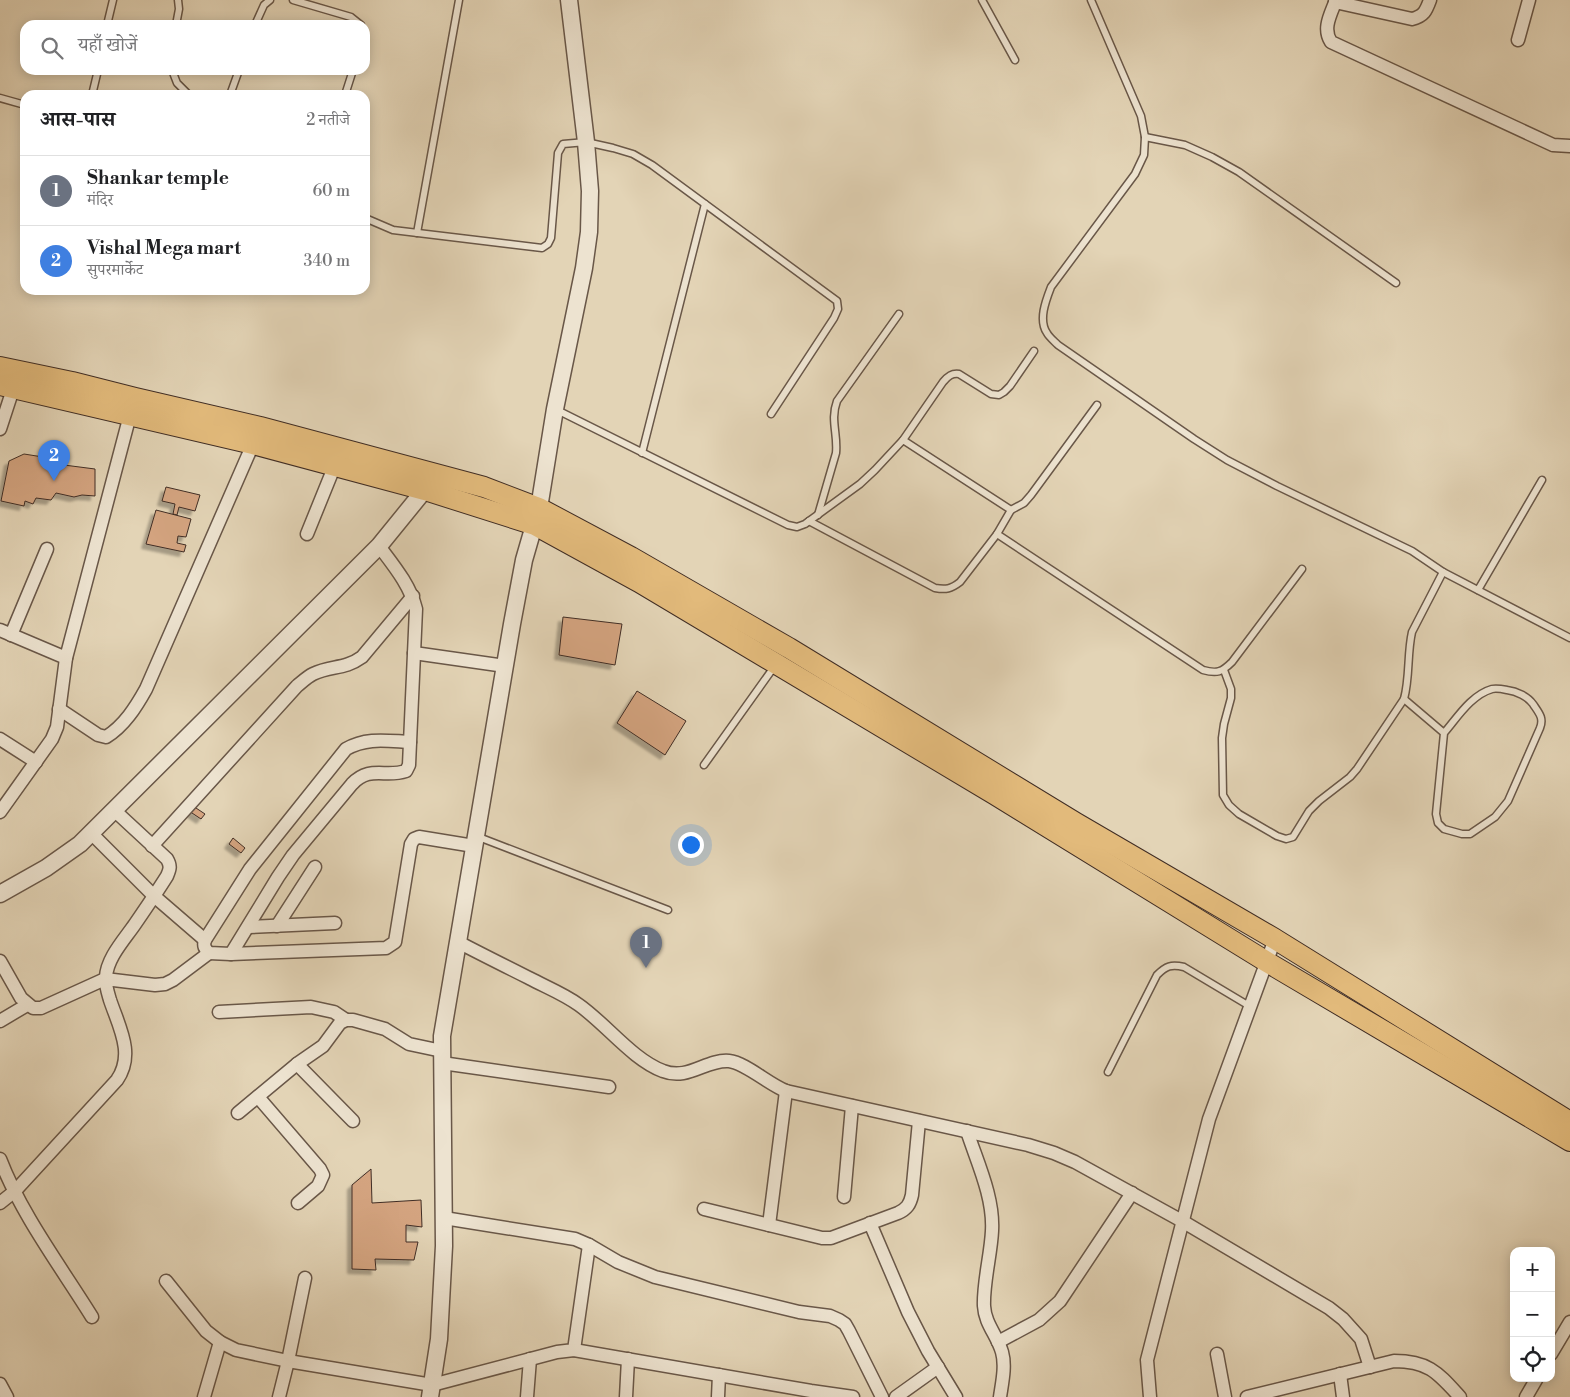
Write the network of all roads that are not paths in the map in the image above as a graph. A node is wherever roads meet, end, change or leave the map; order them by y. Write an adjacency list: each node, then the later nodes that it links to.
1 (113, 0): 12 (lane)
2 (178, 0): 13 (lane)
3 (270, 0): 14 (lane)
4 (293, 0): 15 (lane)
5 (459, 0): 33 (lane)
6 (570, 0): 29 (street)
7 (982, 0): 17 (lane)
8 (1091, 0): 28 (lane)
9 (1430, 0): 11 (street)
10 (1528, 0): 16 (street)
11 (1336, 1): 30 (street)
12 (109, 20)
13 (177, 20)
14 (257, 20)
15 (355, 20)
16 (1518, 40)
17 (1015, 60)
18 (97, 75): 22 (lane)
19 (174, 75): 23 (lane)
20 (237, 75): 24 (lane)
21 (351, 75): 25 (lane)
22 (93, 90)
23 (184, 90)
24 (232, 90)
25 (347, 90)
26 (0, 98): 27 (lane)
27 (20, 104)
28 (1145, 138): 34 (lane); 59 (lane)
29 (586, 142): 31 (lane); 33 (lane); 39 (street)
30 (1570, 146)
31 (705, 204): 40 (lane); 45 (lane)
32 (370, 220): 33 (lane)
33 (417, 233)
34 (1396, 284)
35 (899, 314): 51 (lane)
36 (1034, 351): 43 (lane)
37 (8, 378): 41 (main road); 42 (street); 46 (main road)
38 (1097, 404): 50 (lane)
39 (555, 409): 45 (lane); 52 (street)
40 (771, 414)
41 (130, 415): 44 (main road); 65 (street)
42 (0, 429)
43 (903, 440): 50 (lane); 51 (lane)
44 (254, 444): 46 (main road); 70 (street)
45 (642, 453): 53 (lane)
46 (338, 457): 47 (main road); 49 (main road); 54 (street)
47 (436, 474): 49 (street); 52 (main road)
48 (1542, 480): 60 (lane)
49 (425, 490): 52 (main road); 56 (street)
50 (1011, 510): 55 (lane)
51 (818, 515): 53 (lane)
52 (537, 517): 66 (main road); 67 (street); 89 (main road)
53 (809, 521): 55 (lane)
54 (307, 534)
55 (997, 534): 68 (lane)
56 (379, 546): 61 (street); 76 (street)
57 (47, 549): 62 (street)
58 (1302, 569): 68 (lane)
59 (1443, 572): 60 (lane); 69 (lane)
60 (1478, 590): 63 (lane)
61 (413, 596): 64 (street); 80 (street)
62 (5, 632): 65 (street)
63 (1570, 638)
64 (414, 653): 67 (street); 73 (street)
65 (66, 658): 70 (street)
66 (776, 664): 75 (lane); 94 (main road)
67 (505, 666): 79 (street)
68 (1224, 670): 69 (lane)
69 (1404, 699): 71 (lane)
70 (59, 709): 74 (street)
71 (1444, 733): 71 (lane)
72 (0, 739): 74 (street)
73 (410, 742): 87 (street); 88 (street)
74 (36, 762): 77 (street)
75 (704, 766)
76 (114, 810): 78 (street); 80 (street)
77 (0, 812)
78 (91, 832): 82 (street); 83 (street)
79 (475, 841): 84 (lane); 90 (street); 92 (street)
80 (152, 846): 83 (street)
81 (315, 867): 86 (street)
82 (1, 892)
83 (154, 896): 88 (street); 95 (street)
84 (668, 910)
85 (335, 923): 86 (street)
86 (277, 926): 87 (street)
87 (248, 927): 92 (street)
88 (205, 940): 91 (street)
89 (1275, 940): 94 (street); 111 (main road)
90 (458, 942): 101 (street); 105 (street)
91 (209, 953): 92 (street); 95 (street)
92 (231, 954)
93 (0, 961): 96 (street)
94 (1267, 962): 97 (street); 113 (main road)
95 (105, 979): 96 (street); 115 (street)
96 (27, 1005): 100 (street)
97 (1251, 1007): 103 (lane); 122 (street)
98 (219, 1012): 99 (street)
99 (346, 1020): 101 (street); 102 (street)
100 (0, 1021)
101 (442, 1057): 104 (street); 121 (street)
102 (296, 1064): 106 (street); 110 (street)
103 (1108, 1072)
104 (608, 1087)
105 (786, 1091): 107 (street); 124 (street)
106 (258, 1097): 108 (street); 119 (street)
107 (852, 1106): 109 (street); 117 (street)
108 (238, 1113)
109 (919, 1120): 112 (street); 123 (street)
110 (353, 1122)
111 (1570, 1122)
112 (967, 1131): 116 (street); 131 (street)
113 (1570, 1141)
114 (0, 1159): 115 (street)
115 (15, 1191): 118 (street); 128 (street)
116 (1132, 1193): 122 (street); 131 (street)
117 (844, 1197)
118 (0, 1203)
119 (298, 1203)
120 (704, 1209): 124 (street)
121 (444, 1218): 125 (street); 144 (street)
122 (1182, 1221): 138 (street); 158 (street)
123 (870, 1223): 124 (street); 139 (street)
124 (769, 1225)
125 (590, 1245): 133 (street); 154 (street)
126 (305, 1278): 137 (street)
127 (166, 1281): 130 (street)
128 (92, 1318)
129 (1570, 1322): 132 (street)
130 (220, 1342): 137 (street); 148 (street)
131 (998, 1342): 157 (street)
132 (1555, 1347)
133 (574, 1350): 135 (street); 136 (street)
134 (1217, 1354): 159 (street)
135 (530, 1359): 144 (street); 150 (street)
136 (628, 1359): 141 (street); 151 (street)
137 (288, 1361): 144 (street); 149 (street)
138 (1370, 1367): 140 (street); 162 (street)
139 (938, 1368): 155 (street); 156 (street)
140 (1340, 1374): 146 (street); 161 (street)
141 (719, 1375): 145 (street); 152 (street)
142 (1535, 1382): 163 (street)
143 (0, 1384): 147 (street)
144 (431, 1391)
145 (811, 1394): 153 (street)
146 (1265, 1395): 160 (street)
147 (7, 1397)
148 (204, 1397)
149 (279, 1397)
150 (527, 1397)
151 (626, 1397)
152 (718, 1397)
153 (853, 1397)
154 (882, 1397)
155 (896, 1397)
156 (956, 1397)
157 (1000, 1397)
158 (1150, 1397)
159 (1225, 1397)
160 (1247, 1397)
161 (1343, 1397)
162 (1460, 1397)
163 (1526, 1397)

